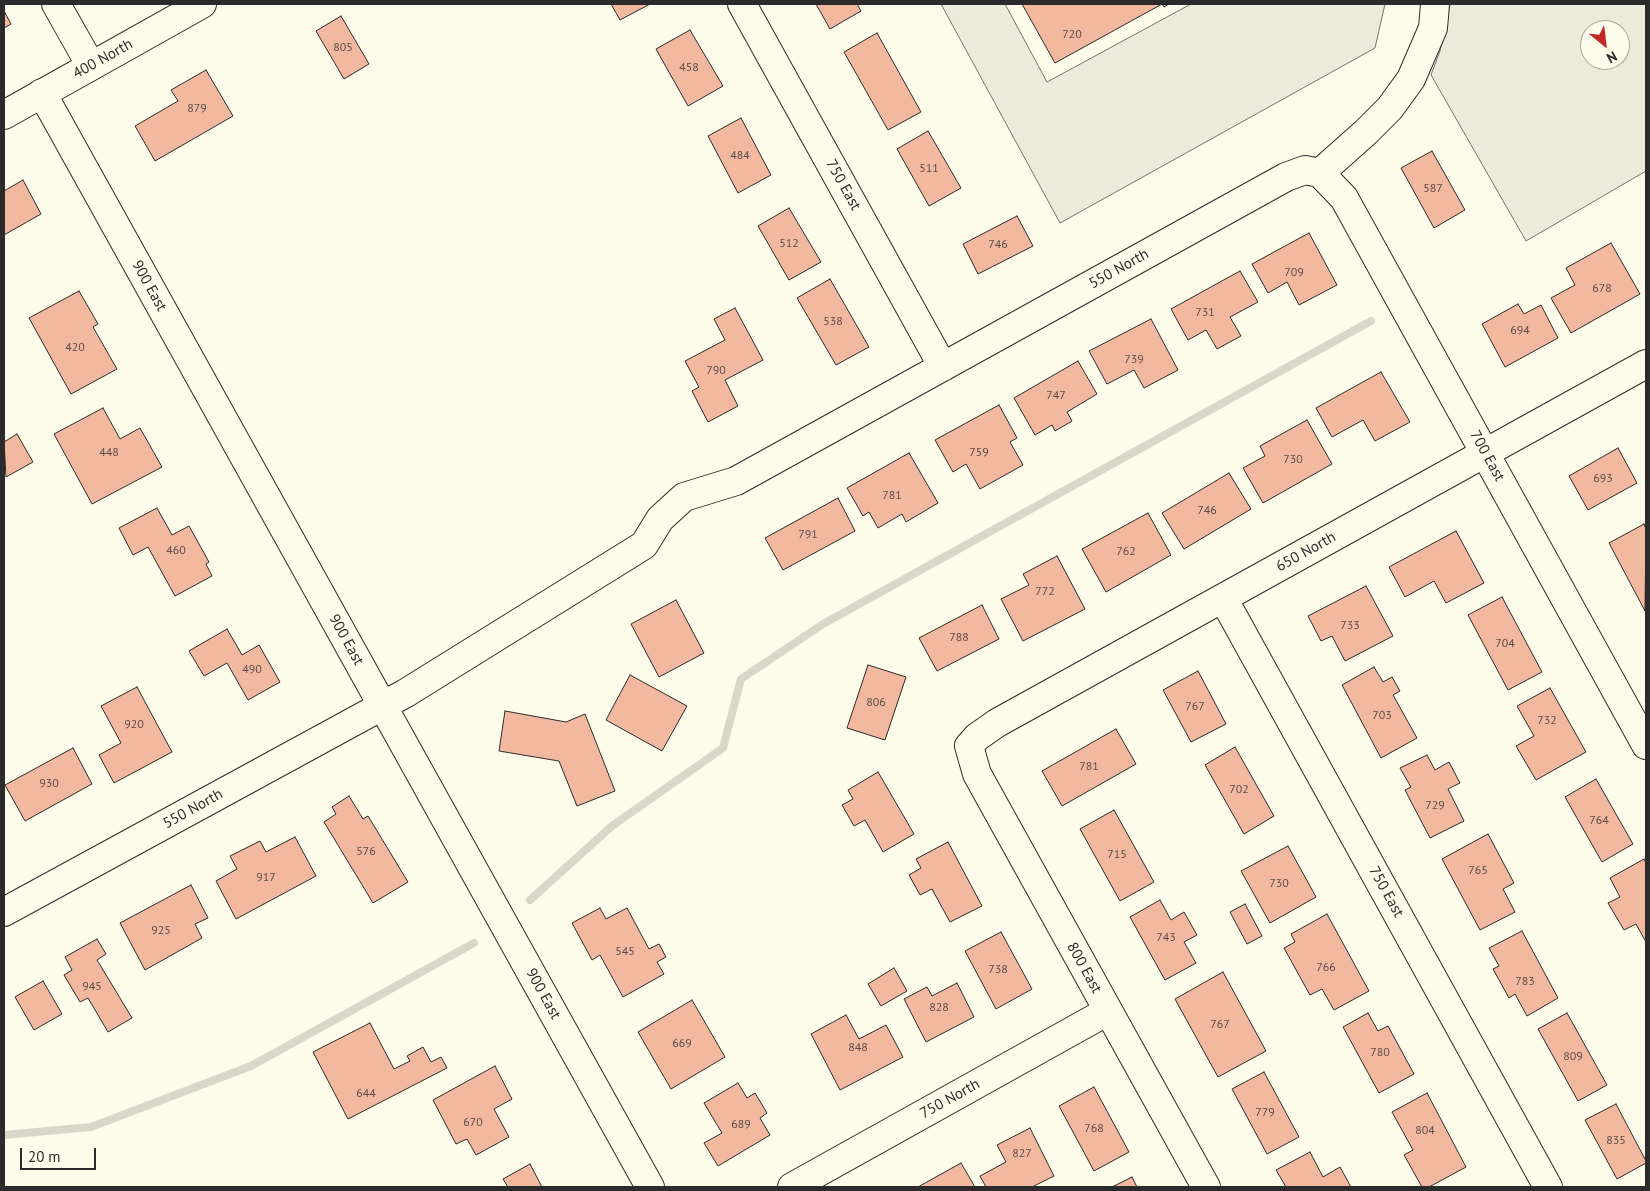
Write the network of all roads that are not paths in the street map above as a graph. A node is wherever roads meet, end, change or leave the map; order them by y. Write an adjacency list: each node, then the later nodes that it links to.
1 (56, 4): 5 (street)
2 (202, 4): 5 (street, 400 North)
3 (742, 4): 10 (street, 750 East)
4 (1435, 4): 8 (street)
5 (91, 66): 6 (street, 400 North)
6 (42, 93): 7 (street, 400 North); 13 (street, 900 East)
7 (4, 115)
8 (1320, 173): 10 (street, 550 North); 11 (street, 700 East)
9 (1646, 364): 11 (street, 650 North)
10 (943, 367): 13 (street, 550 North)
11 (1485, 453): 12 (street, 650 North); 14 (street, 700 East)
12 (1223, 598): 15 (street, 650 North); 21 (street, 750 East)
13 (382, 705): 16 (street, 550 North); 18 (street, 900 East)
14 (1646, 745)
15 (969, 746): 17 (street, 800 East)
16 (4, 912)
17 (1108, 1012): 19 (street, 750 North); 20 (street, 800 East)
18 (650, 1187)
19 (792, 1187)
20 (1206, 1187)
21 (1548, 1187)

